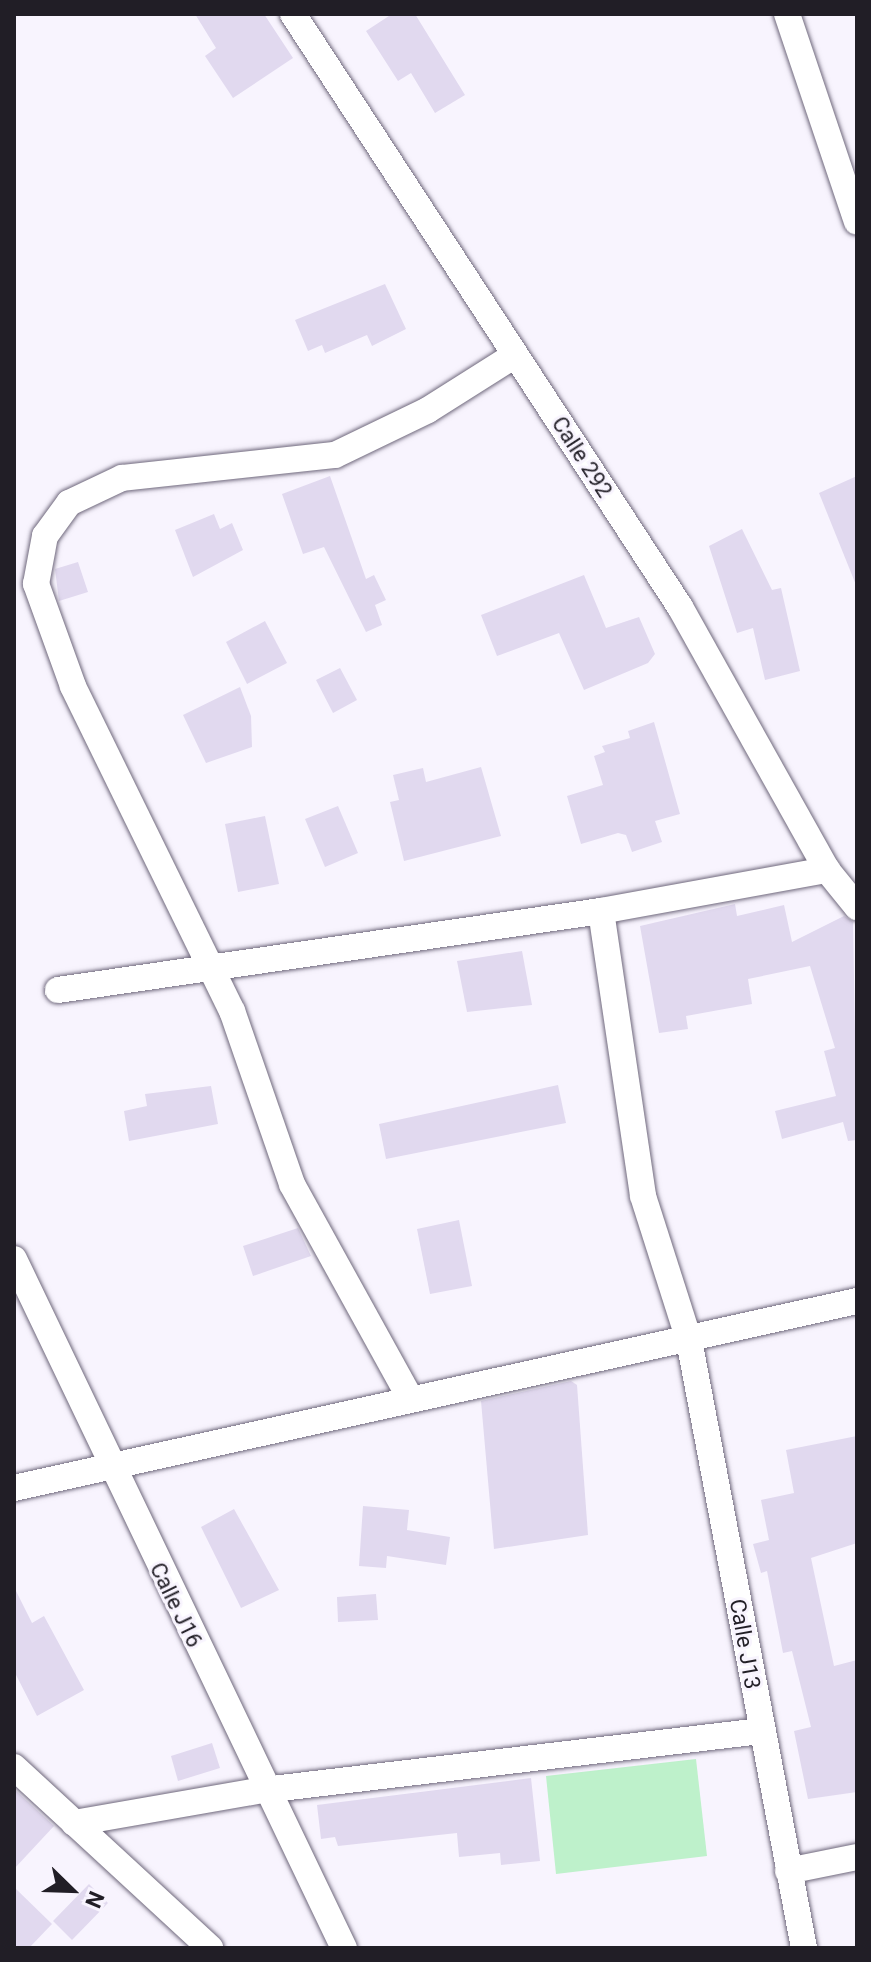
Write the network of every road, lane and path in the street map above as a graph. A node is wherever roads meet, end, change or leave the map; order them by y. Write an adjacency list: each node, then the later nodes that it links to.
1 (293, 14): 4 (street, Calle 292)
2 (787, 14): 3 (street)
3 (857, 222)
4 (515, 355): 5 (street, Calle 292); 8 (street)
5 (827, 870): 6 (street, Calle 292); 7 (street)
6 (857, 907)
7 (601, 911): 8 (street); 12 (street, Calle J13)
8 (210, 971): 9 (street); 13 (street)
9 (58, 990)
10 (14, 1259): 14 (street, Calle J16)
11 (857, 1301): 12 (street)
12 (689, 1340): 13 (street); 16 (street, Calle J13)
13 (410, 1398): 14 (street)
14 (109, 1467): 15 (street); 18 (street, Calle J16)
15 (14, 1488)
16 (761, 1731): 18 (street); 21 (street, Calle J13)
17 (14, 1767): 19 (street)
18 (264, 1790): 19 (street); 23 (street, Calle J16)
19 (74, 1823): 22 (street)
20 (857, 1857): 21 (street)
21 (788, 1871): 24 (street, Calle J13)
22 (210, 1948)
23 (344, 1948)
24 (804, 1948)

